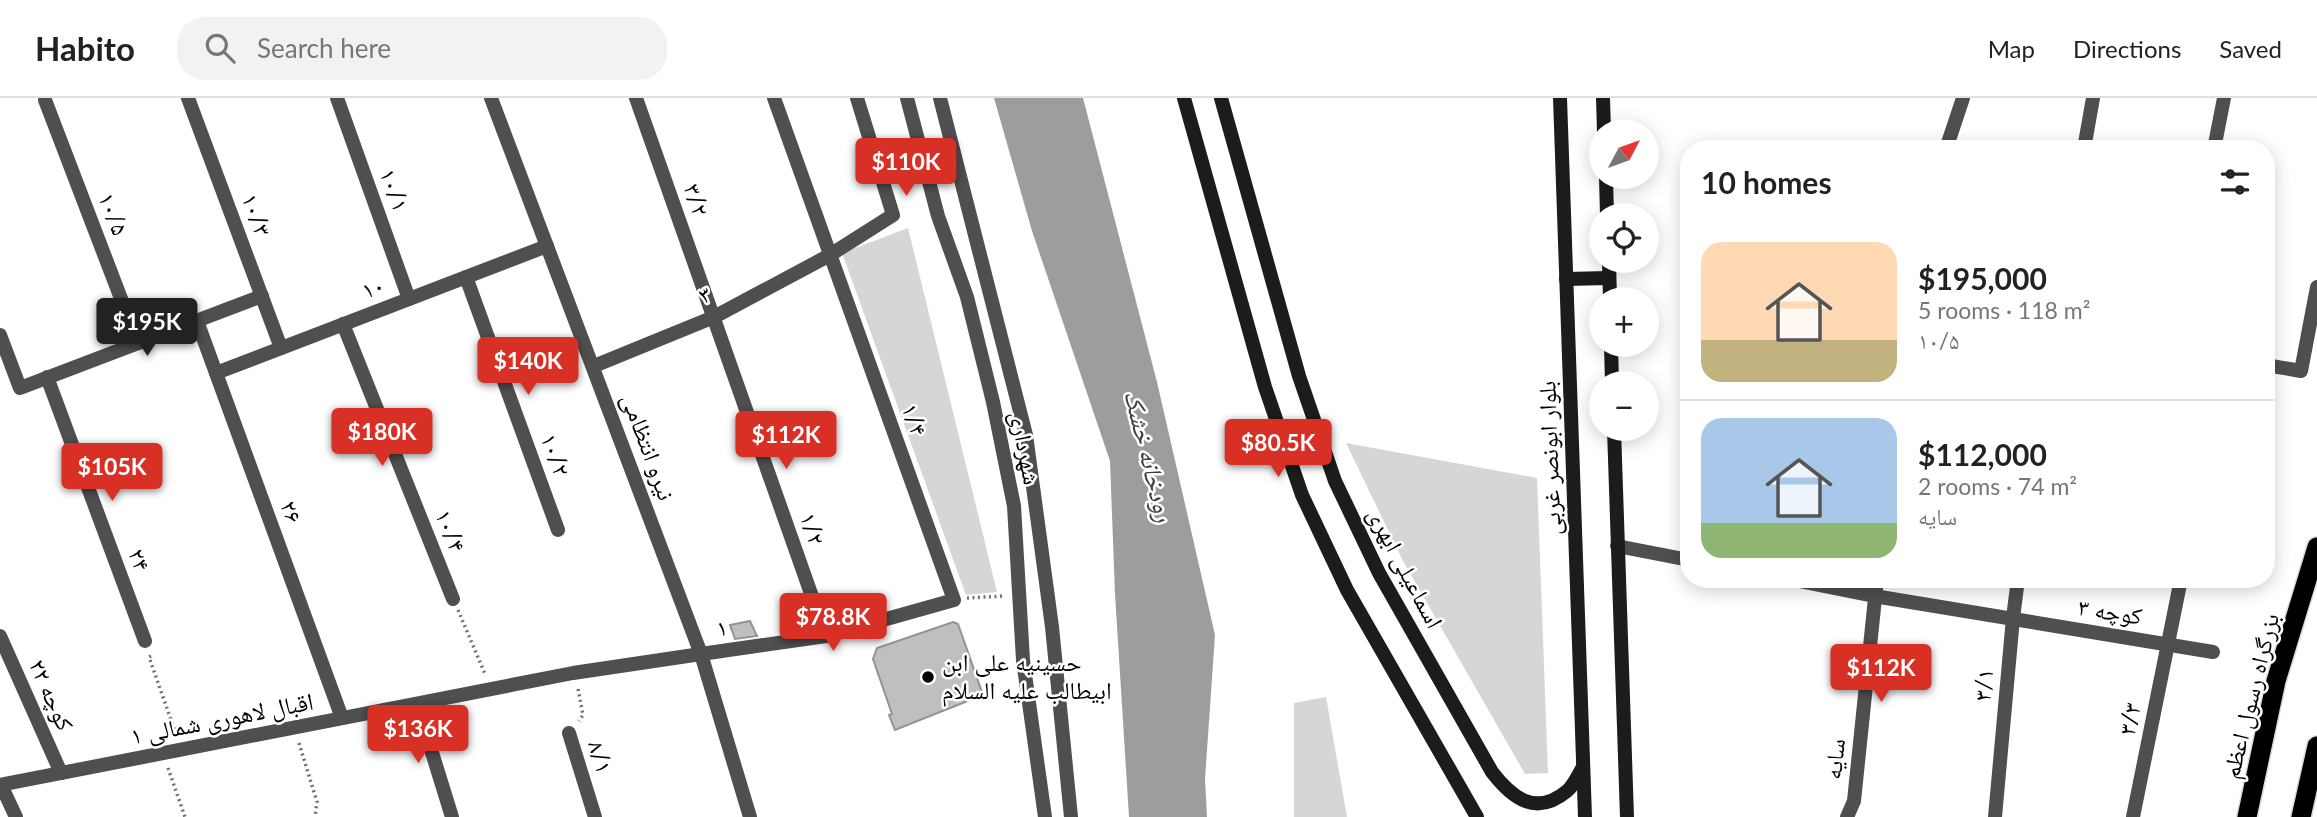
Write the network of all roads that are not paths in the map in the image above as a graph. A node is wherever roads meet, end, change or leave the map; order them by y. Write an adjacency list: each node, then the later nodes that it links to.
1 (188, 98): 29 (street, ۱۰/۳)
2 (337, 98): 30 (street, ۱۰/۱)
3 (492, 98): 21 (street, نیرو انتظامی)
4 (636, 98): 31 (street, ۳/۲)
5 (774, 98): 22 (street, ۱/۴)
6 (857, 98): 22 (street, ۳)
7 (907, 98): 73 (street, شهرداری)
8 (940, 98): 74 (street, شهرداری)
9 (1184, 98): 75 (main road)
10 (1221, 98): 67 (main road, اسماعیلی ابهری)
11 (1560, 98): 26 (main road, بلوار ابونصر غربی)
12 (1603, 98): 17 (main road)
13 (1963, 98): 18 (street)
14 (2093, 98): 19 (street)
15 (2224, 98): 20 (street)
16 (45, 100): 35 (street, ۱۰/۵)
17 (1604, 119)
18 (1949, 140)
19 (2086, 140)
20 (2216, 140)
21 (547, 246): 24 (street, ۱۰); 37 (street, نیرو انتظامی)
22 (830, 255): 31 (street, ۳); 52 (street, ۱/۴)
23 (1609, 273): 25 (main road)
24 (466, 277): 30 (street, ۱۰); 42 (street, ۱۰/۲)
25 (1609, 278): 26 (main road); 27 (main road)
26 (1566, 279): 64 (main road, بلوار ابونصر غربی)
27 (1609, 287)
28 (2317, 287): 38 (street)
29 (262, 296): 32 (street); 36 (street, ۱۰/۳)
30 (409, 299): 33 (street, ۱۰)
31 (714, 317): 37 (street, ۳); 55 (street, ۱/۲)
32 (197, 321): 35 (street); 39 (street, ۲۶)
33 (342, 324): 36 (street, ۱۰); 51 (street, ۱۰/۴)
34 (0, 335): 40 (street)
35 (138, 343): 40 (street)
36 (281, 348): 39 (street, ۱۰)
37 (594, 366): 59 (street, نیرو انتظامی)
38 (2275, 367)
39 (216, 373): 61 (street, ۲۶)
40 (47, 377): 56 (street, ۲۴)
41 (1614, 441): 43 (main road)
42 (558, 530)
43 (1617, 546): 45 (street); 78 (main road)
44 (2317, 547): 81 (highway, بزرگراه رسول اعظم)
45 (1680, 558)
46 (1834, 588): 50 (street, کوچه ۳)
47 (1875, 588): 50 (street, سایه)
48 (2017, 588): 53 (street, ۳/۱)
49 (2179, 588): 57 (street, ۳/۳)
50 (1874, 596): 53 (street, کوچه ۳); 79 (street, سایه)
51 (453, 599)
52 (954, 600): 55 (street, ۱)
53 (2013, 618): 57 (street, کوچه ۳); 80 (street, ۳/۱)
54 (0, 636): 65 (street, کوچه ۲۲)
55 (826, 636): 59 (street, ۱)
56 (145, 641)
57 (2169, 645): 58 (street, کوچه ۳); 68 (street, ۳/۳)
58 (2213, 652)
59 (701, 654): 60 (street, اقبال لاهوری شمالی ۱); 72 (street, نیرو انتظامی)
60 (417, 704): 61 (street, اقبال لاهوری شمالی ۱); 70 (street)
61 (342, 718): 65 (street, اقبال لاهوری شمالی ۱)
62 (569, 733): 71 (street, ۸/۱)
63 (2317, 746): 82 (highway)
64 (1583, 767): 67 (main road); 77 (main road, بلوار ابونصر غربی)
65 (61, 773): 66 (street, اقبال لاهوری شمالی ۱)
66 (1, 785): 69 (street)
67 (1524, 802): 76 (main road)
68 (2134, 810)
69 (16, 817)
70 (452, 817)
71 (595, 817)
72 (750, 817)
73 (1045, 817)
74 (1071, 817)
75 (1477, 817)
76 (1532, 817)
77 (1585, 817)
78 (1627, 817)
79 (1847, 817)
80 (1996, 817)
81 (2247, 817)
82 (2301, 817)

